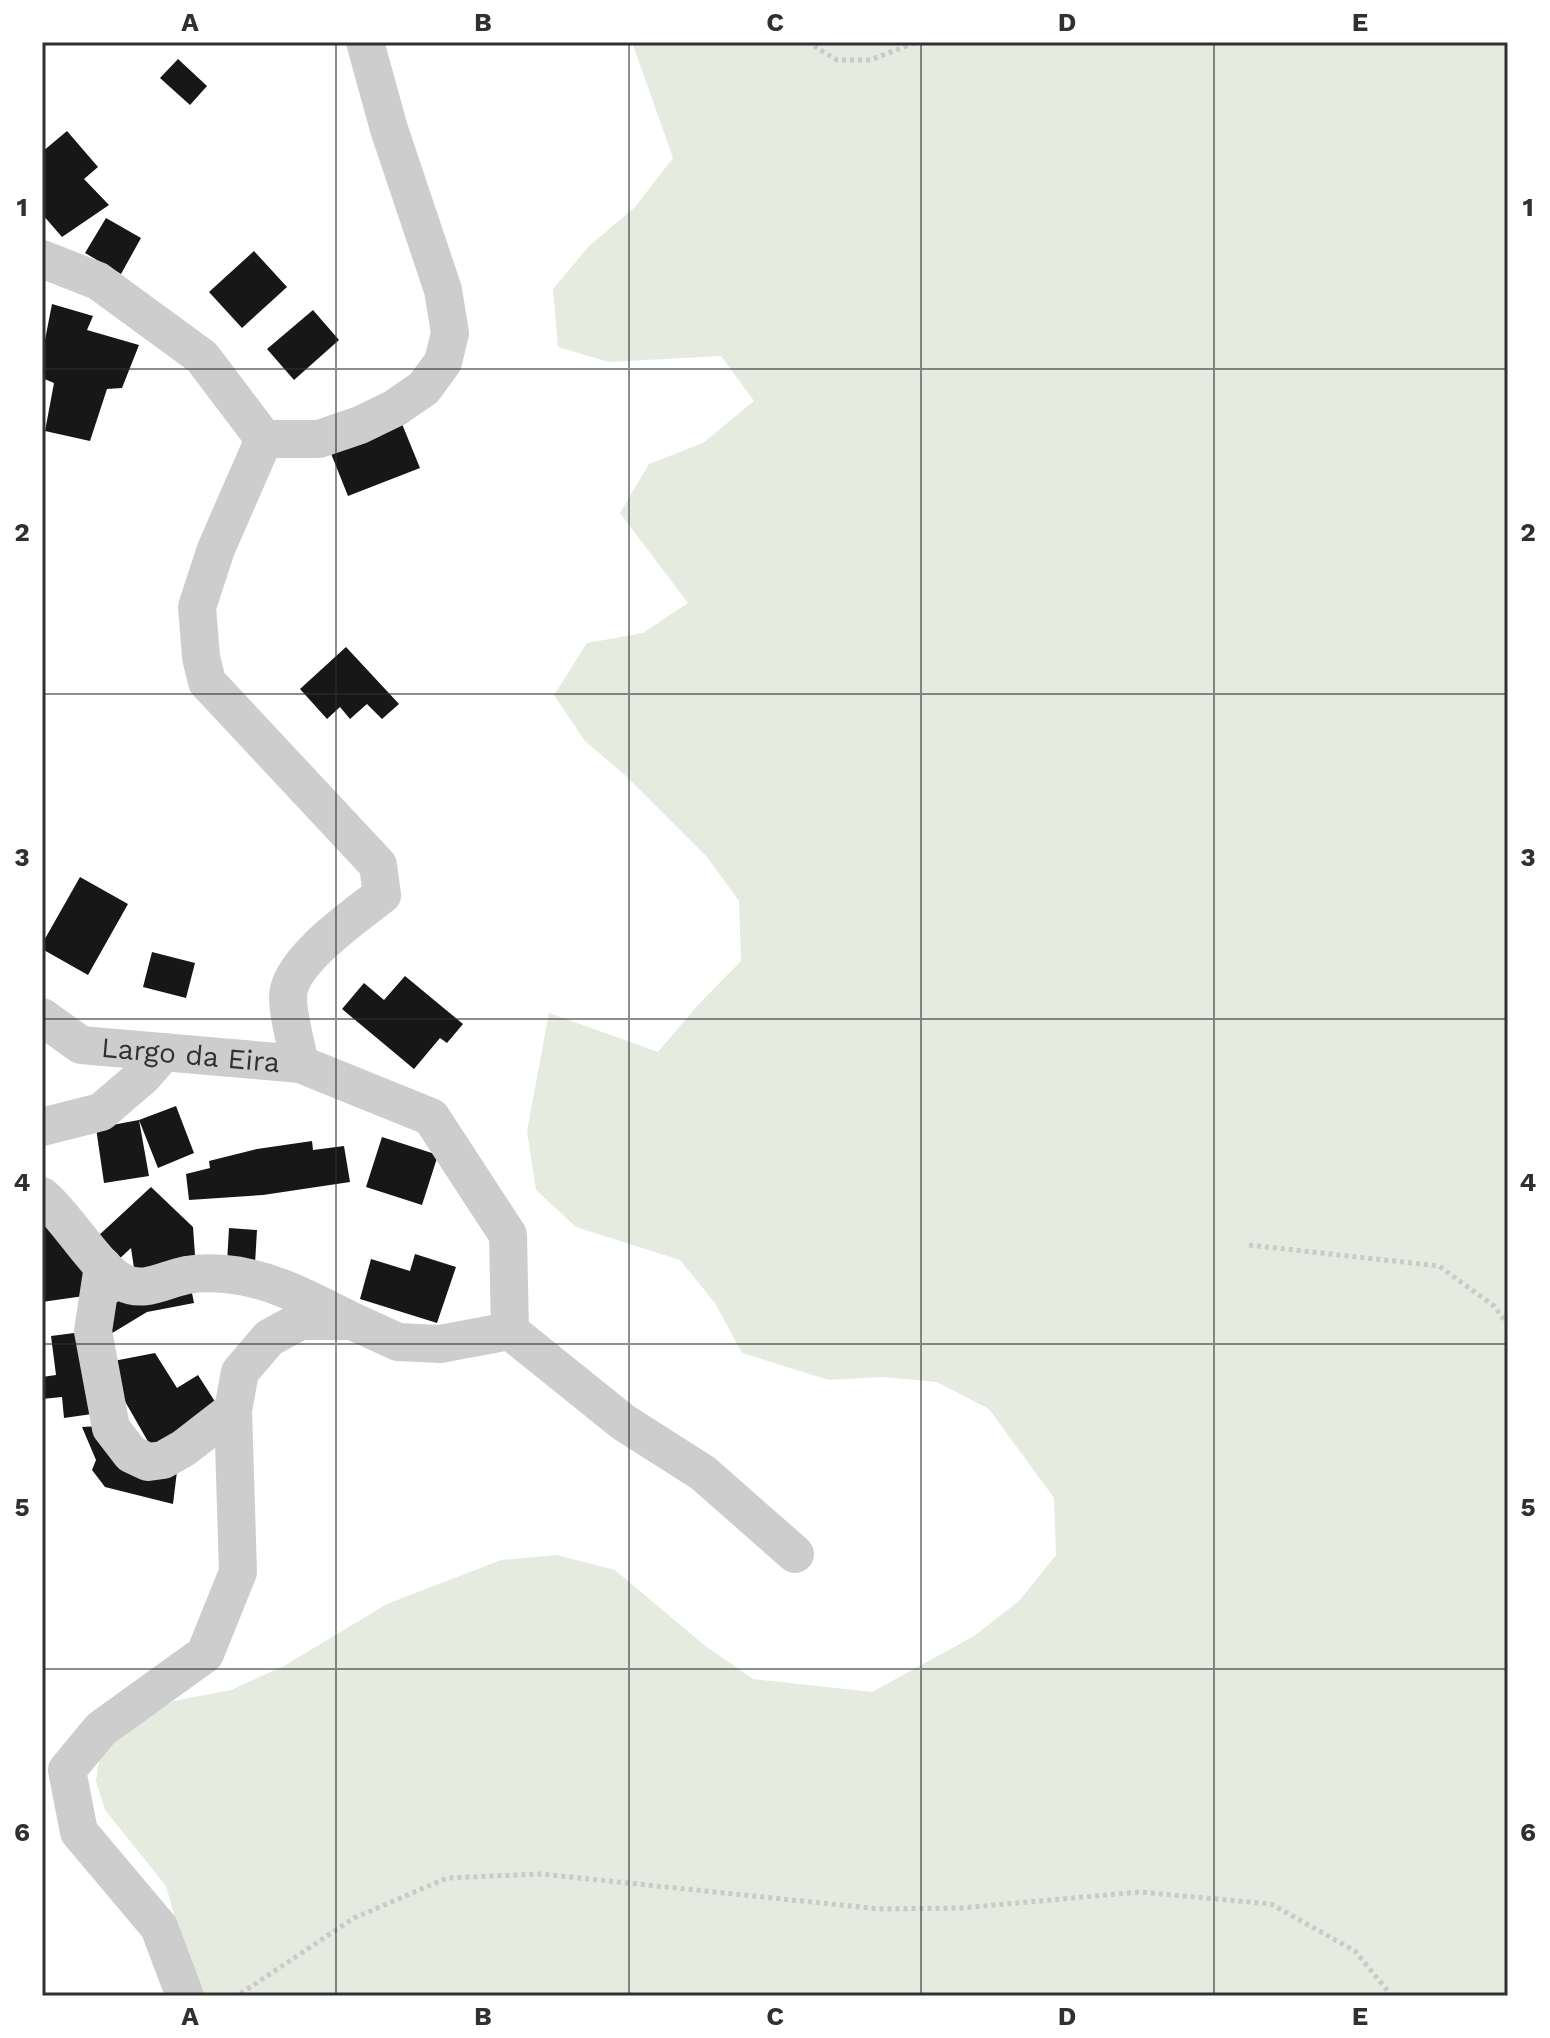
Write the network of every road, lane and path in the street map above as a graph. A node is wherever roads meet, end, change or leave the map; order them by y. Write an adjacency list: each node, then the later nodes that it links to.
1 (365, 42): 5 (street)
2 (807, 42): 3 (path)
3 (917, 42)
4 (42, 259): 5 (street)
5 (264, 439): 8 (street)
6 (42, 1017): 7 (street, Largo da Eira)
7 (164, 1052): 8 (street, Largo da Eira); 9 (street)
8 (300, 1064): 15 (street, Largo da Eira)
9 (42, 1127)
10 (42, 1196): 12 (street)
11 (1249, 1245): 14 (path)
12 (103, 1266): 13 (street); 16 (street)
13 (352, 1321): 15 (street); 16 (street)
14 (1508, 1325)
15 (510, 1331): 17 (street)
16 (233, 1410): 18 (street)
17 (795, 1554)
18 (185, 1996)
19 (233, 1996): 20 (path)
20 (1392, 1996)

